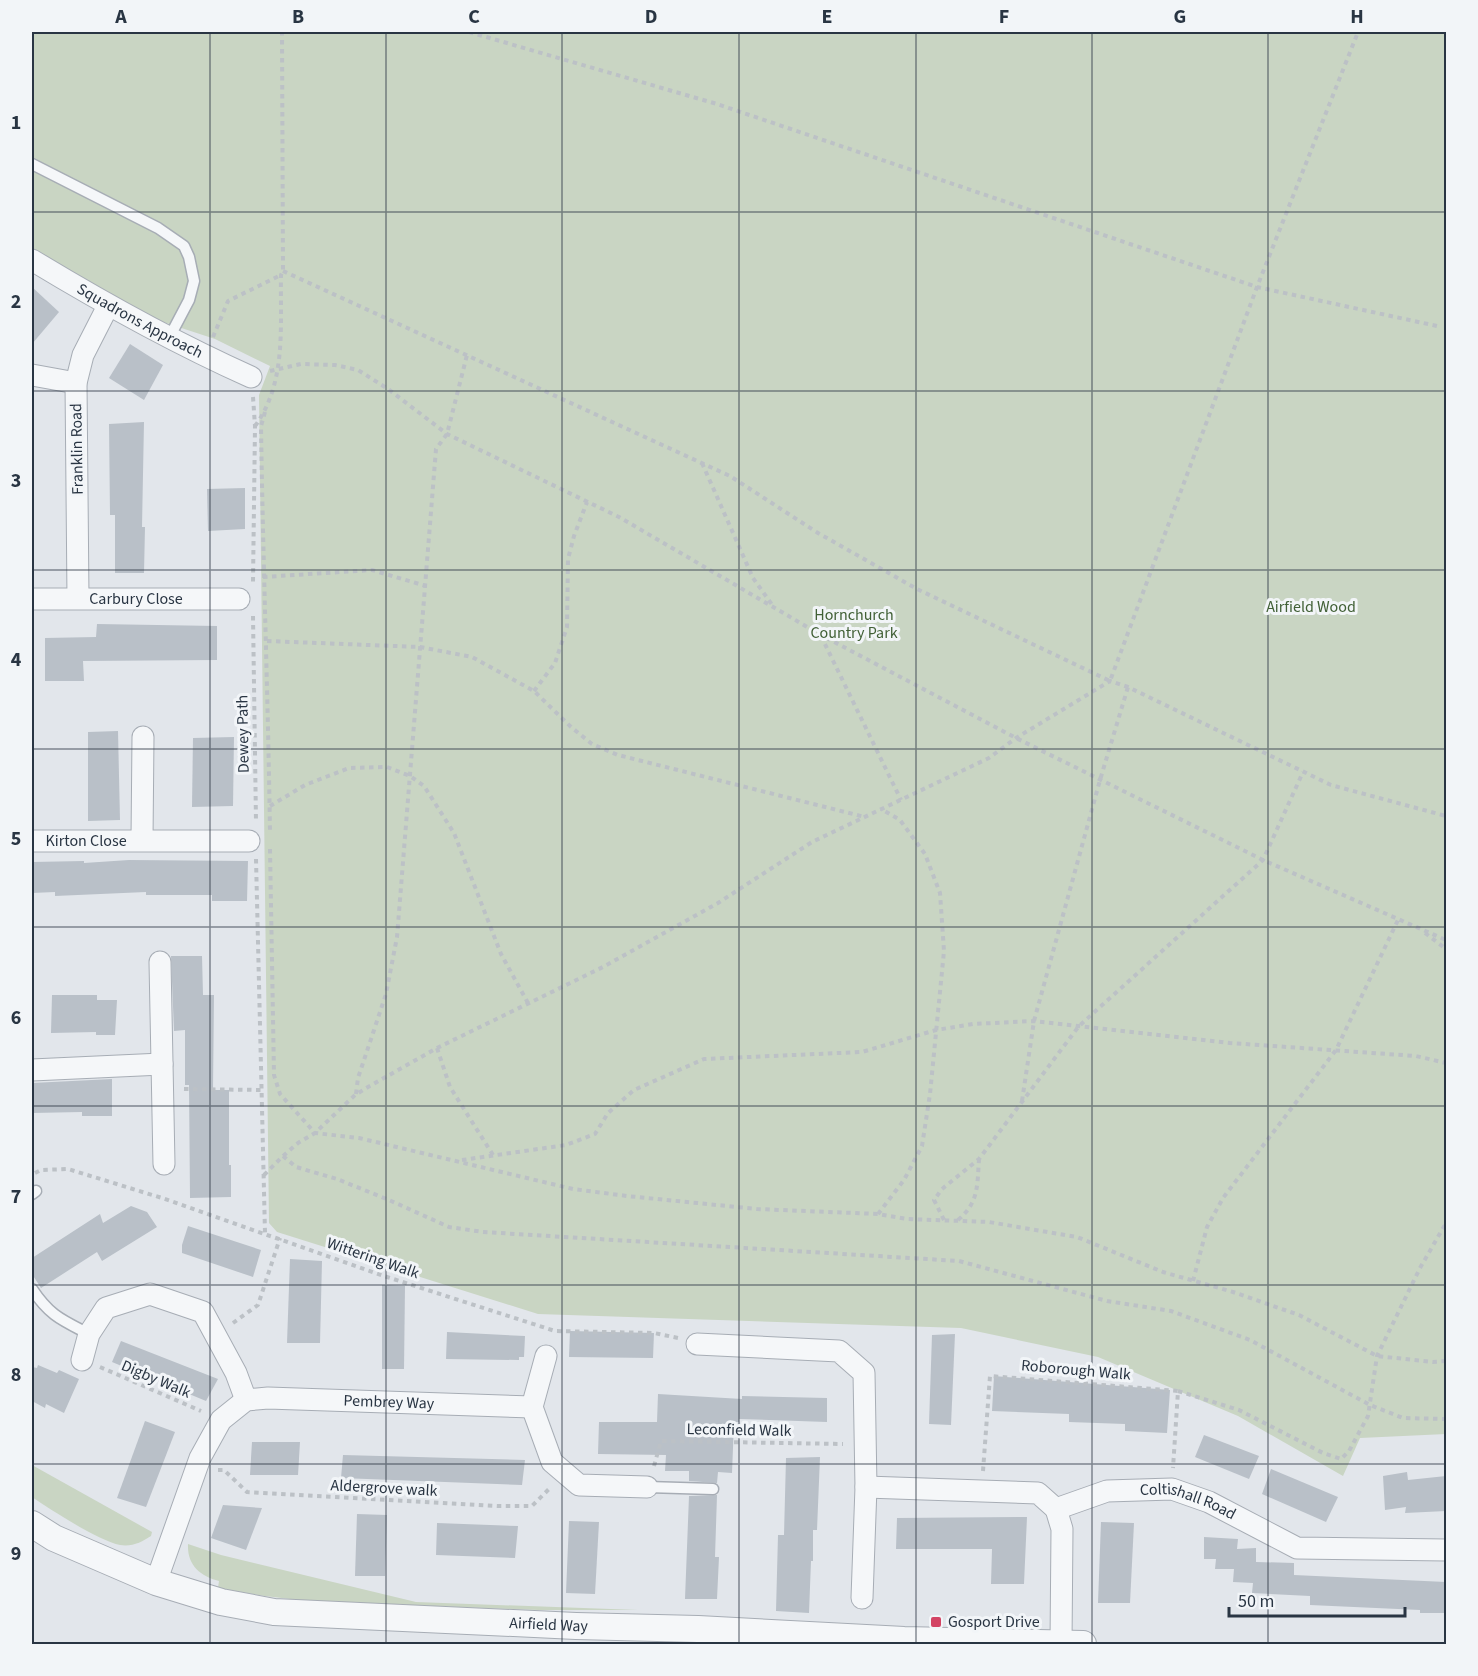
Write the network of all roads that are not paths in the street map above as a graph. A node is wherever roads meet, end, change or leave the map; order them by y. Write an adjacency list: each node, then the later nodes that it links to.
1 (32, 164): 4 (lane)
2 (32, 261): 3 (street, Squadrons Approach)
3 (108, 306): 4 (street, Squadrons Approach); 7 (street, Franklin Road)
4 (169, 338): 6 (street, Squadrons Approach)
5 (32, 375): 7 (street)
6 (251, 377)
7 (76, 383): 9 (street, Franklin Road)
8 (32, 598): 9 (street, Carbury Close)
9 (78, 598): 10 (street, Carbury Close)
10 (248, 599)
11 (143, 737): 12 (street, Kirton Close)
12 (142, 840): 13 (street, Kirton Close); 14 (street, Kirton Close)
13 (32, 841)
14 (254, 842)
15 (160, 962): 16 (street)
16 (162, 1064): 17 (street); 18 (street)
17 (32, 1070)
18 (164, 1164)
19 (32, 1289): 20 (lane)
20 (90, 1334): 23 (street); 24 (street)
21 (706, 1344): 27 (street)
22 (546, 1356): 25 (street)
23 (82, 1360)
24 (246, 1400): 25 (street, Pembrey Way); 32 (street)
25 (532, 1407): 26 (street)
26 (647, 1487): 28 (lane)
27 (866, 1487): 29 (street); 33 (street)
28 (713, 1489)
29 (1056, 1509): 31 (street, Coltishall Road); 35 (street)
30 (32, 1524): 32 (street, Airfield Way)
31 (1446, 1550)
32 (156, 1582): 34 (street, Airfield Way)
33 (862, 1598)
34 (698, 1636): 35 (street, Airfield Way)
35 (1072, 1644)

